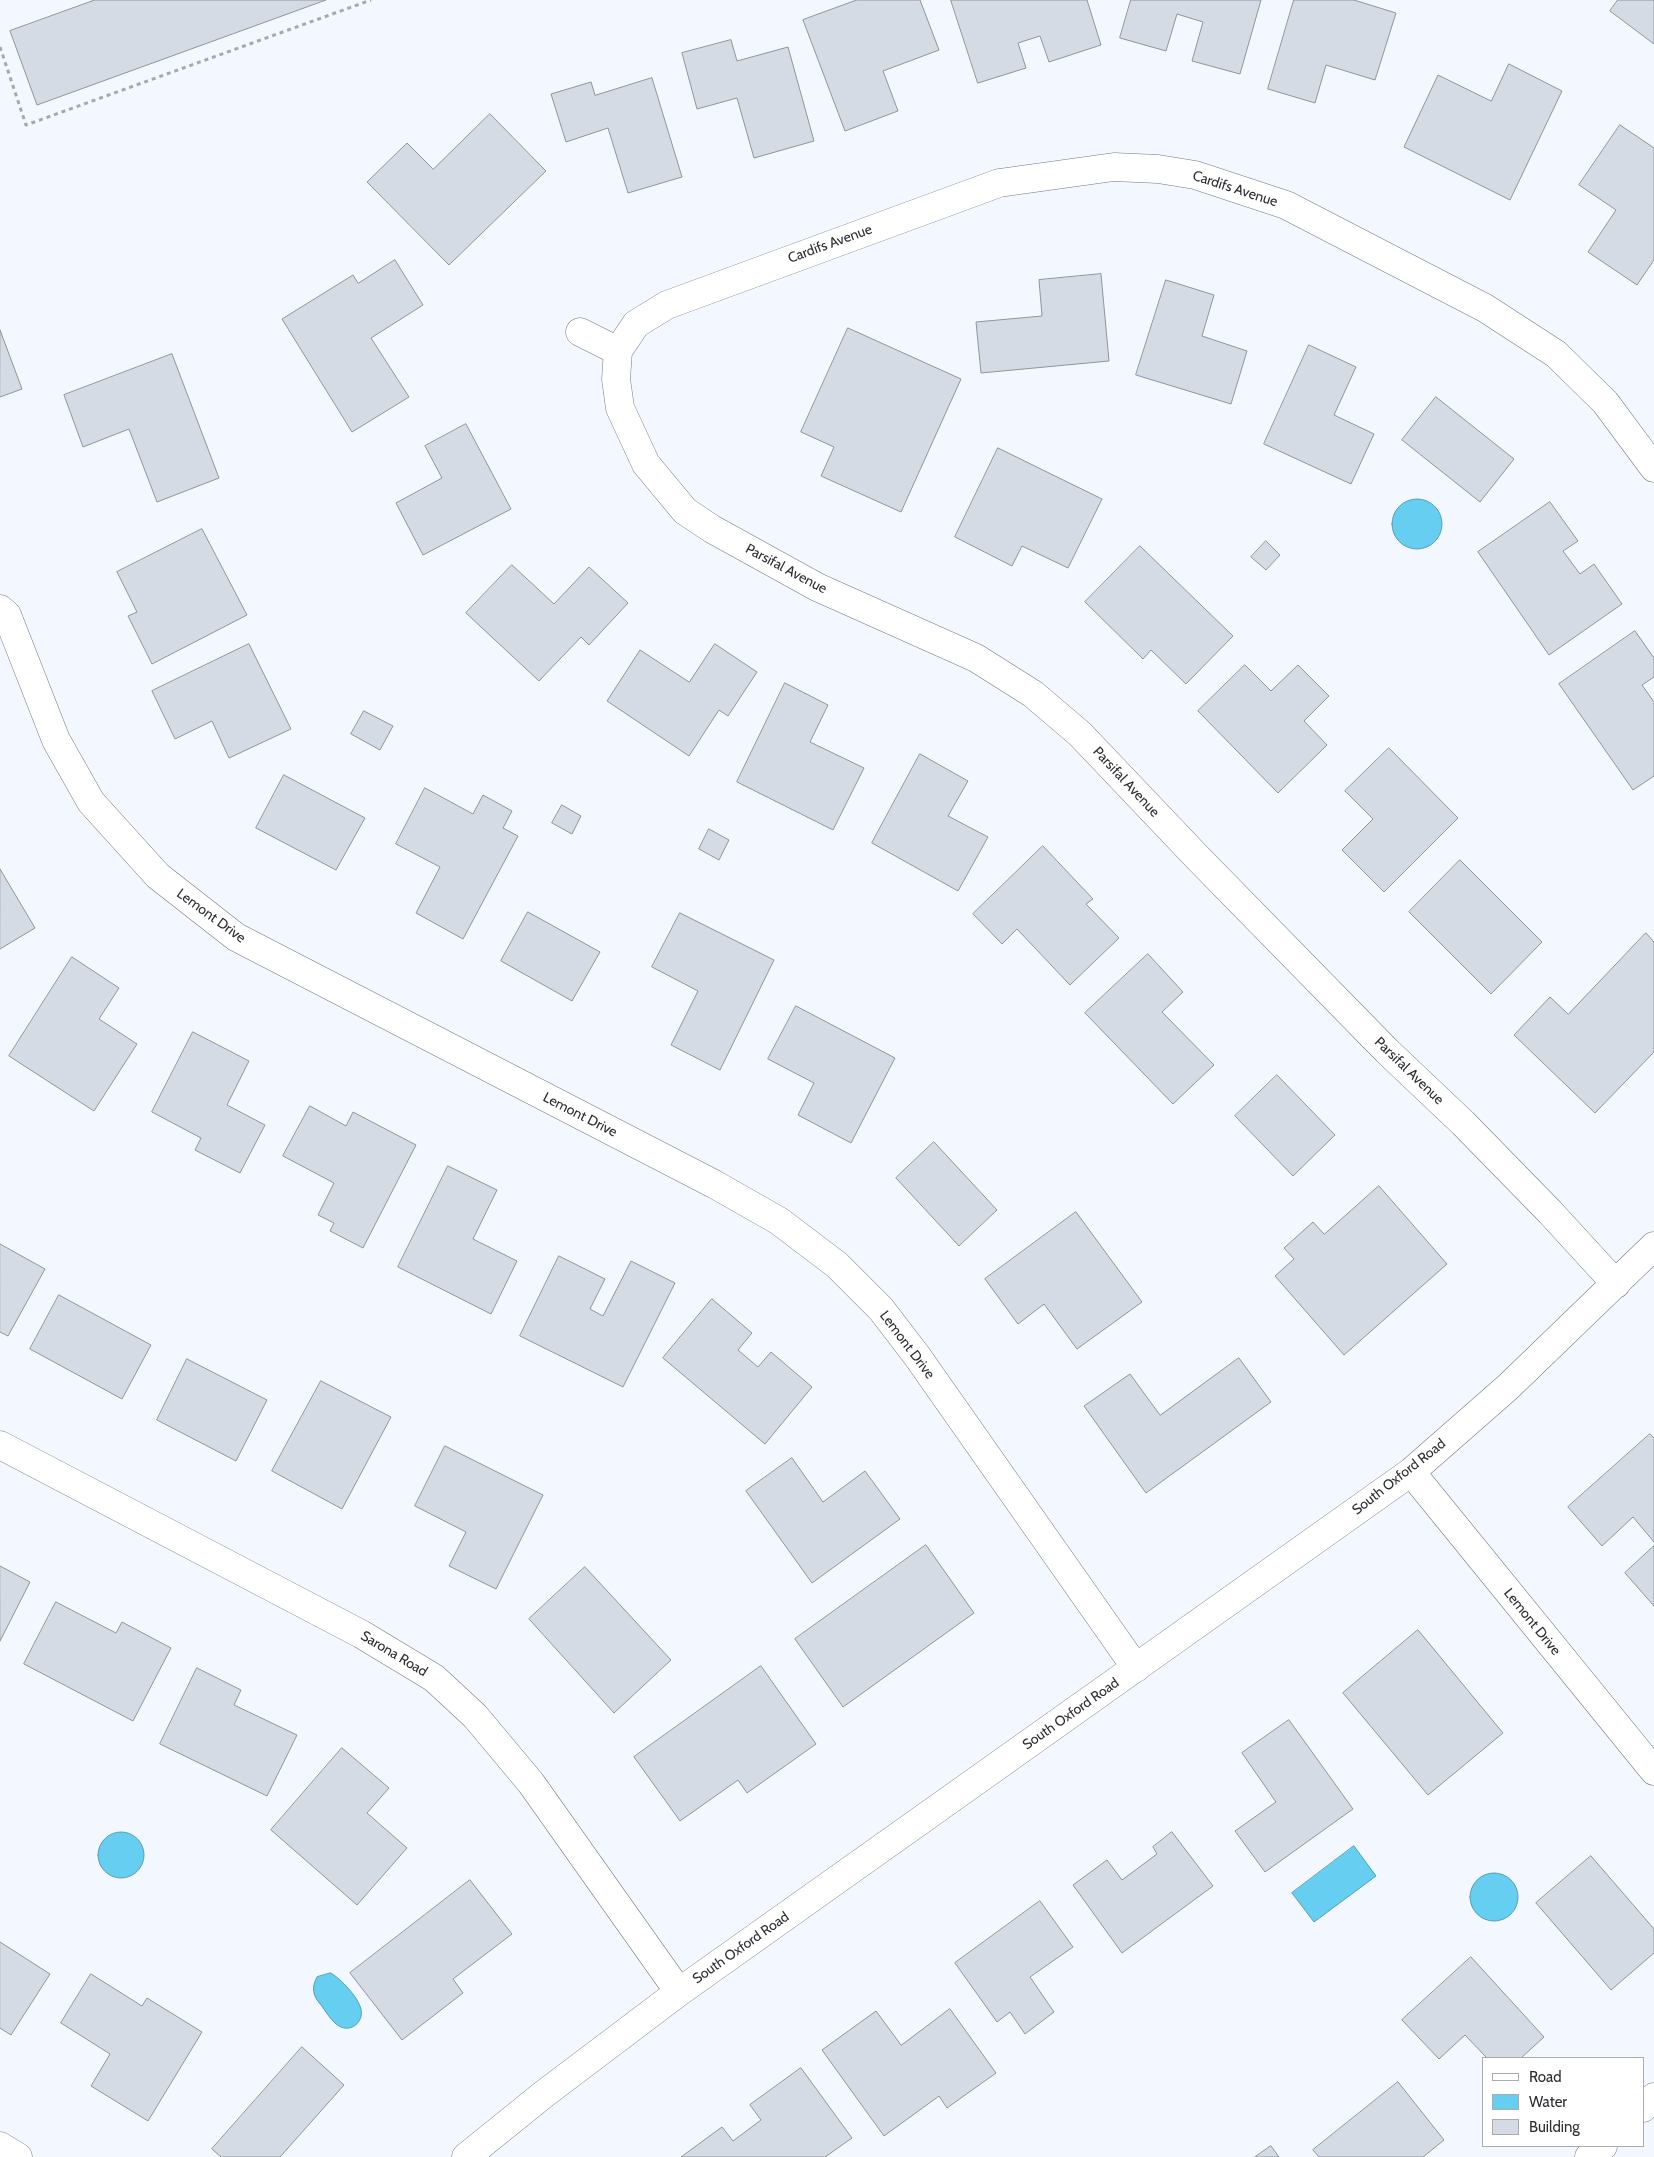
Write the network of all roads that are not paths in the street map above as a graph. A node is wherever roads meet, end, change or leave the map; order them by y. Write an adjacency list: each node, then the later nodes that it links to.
1 (580, 332): 2 (street)
2 (618, 351): 3 (street, Cardifs Avenue); 6 (street, Parsifal Avenue)
3 (1654, 468)
4 (0, 609): 9 (street, Lemont Drive)
5 (1654, 1246): 6 (street, South Oxford Road)
6 (1616, 1284): 8 (street, South Oxford Road)
7 (0, 1444): 11 (street, Sarona Road)
8 (1411, 1472): 9 (street, South Oxford Road); 10 (street, Lemont Drive)
9 (1136, 1668): 11 (street, South Oxford Road)
10 (1654, 1771)
11 (679, 1992): 16 (street, South Oxford Road)
12 (1654, 2097): 13 (street)
13 (1644, 2107)
14 (0, 2146): 15 (street)
15 (18, 2157)
16 (466, 2157)

